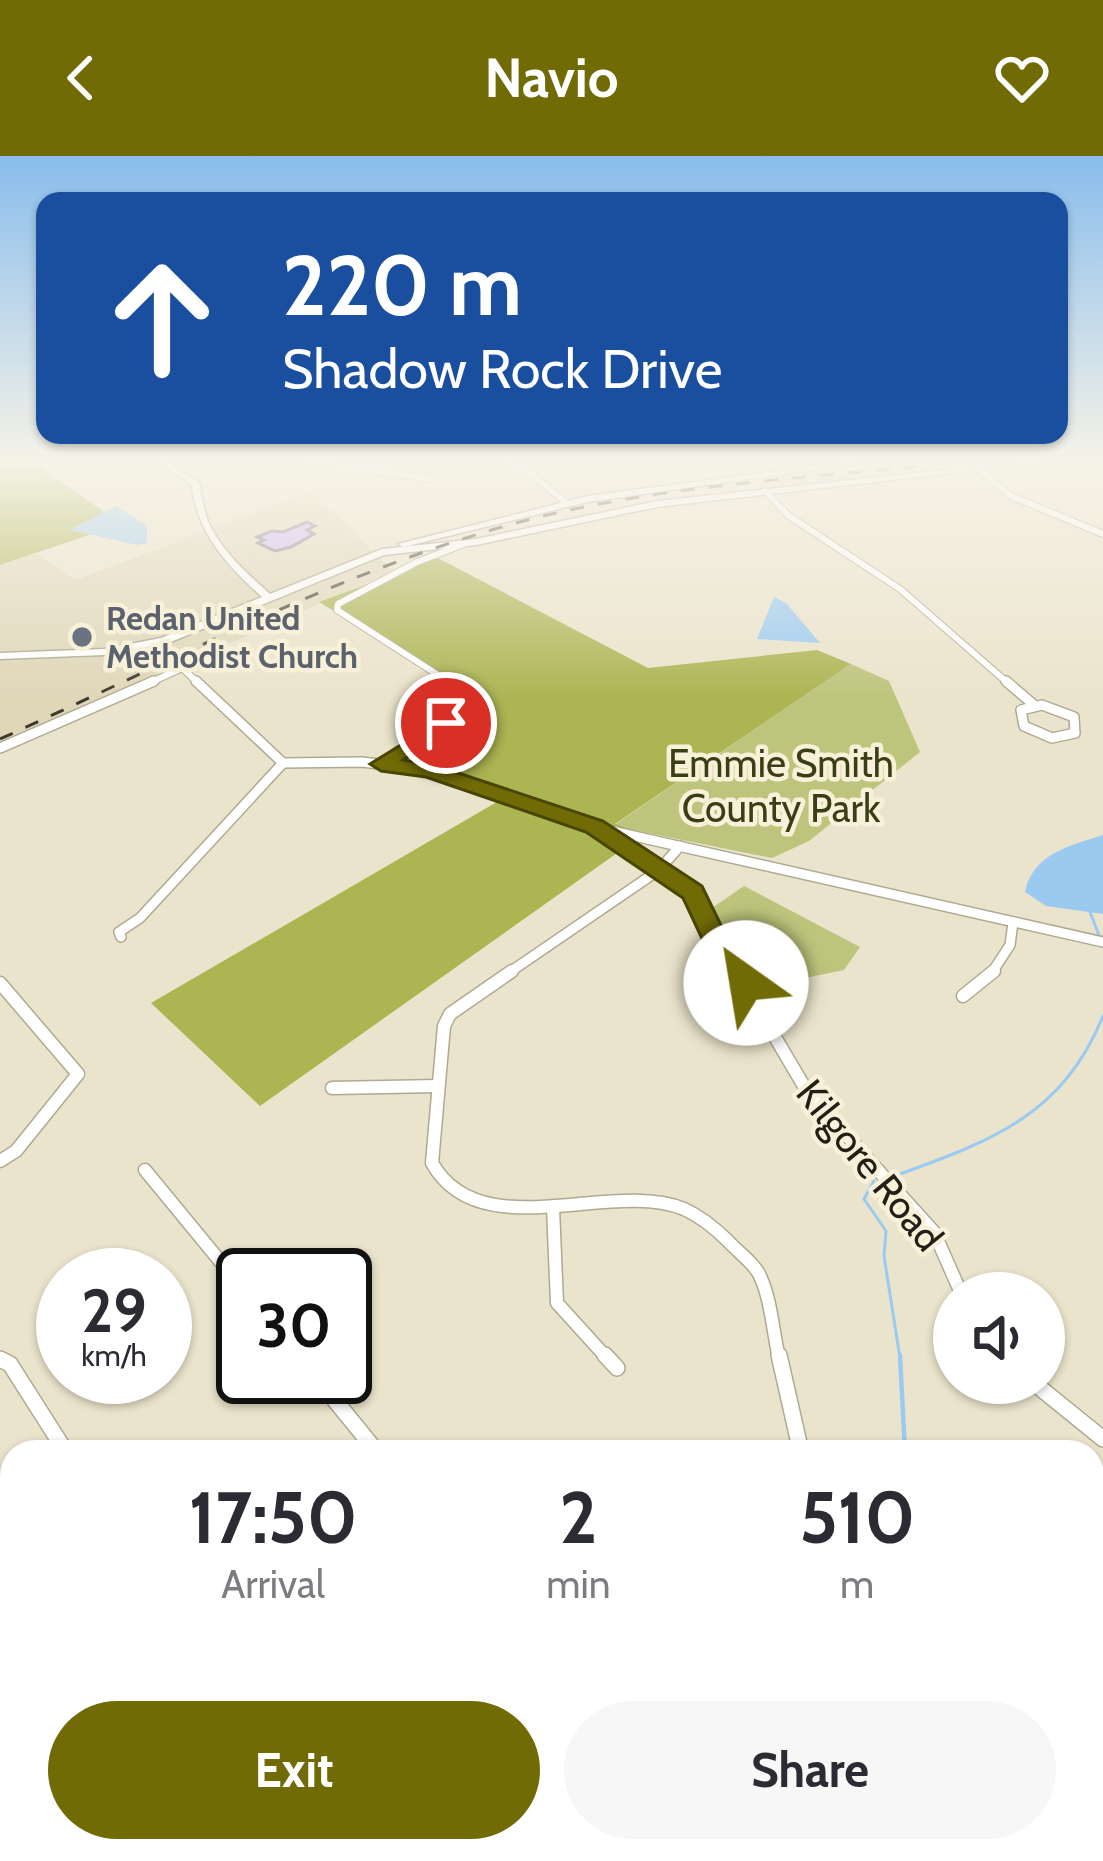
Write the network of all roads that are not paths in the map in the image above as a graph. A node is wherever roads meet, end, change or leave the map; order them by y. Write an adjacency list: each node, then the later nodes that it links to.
1 (214, 541): 7 (main road)
2 (415, 541): 6 (main road)
3 (480, 541): 5 (main road)
4 (826, 541): 11 (street)
5 (464, 544): 6 (main road); 14 (street)
6 (382, 552): 7 (main road)
7 (269, 598): 8 (main road)
8 (156, 643): 9 (main road); 10 (street)
9 (0, 656)
10 (180, 669): 12 (street); 13 (street)
11 (1034, 705): 11 (street)
12 (0, 748)
13 (283, 763): 14 (street); 19 (street)
14 (381, 764): 15 (street)
15 (594, 827): 16 (street); 17 (street, Kilgore Road)
16 (680, 846): 17 (street); 18 (street)
17 (659, 870): 23 (street); 29 (street, Kilgore Road)
18 (1013, 922): 20 (street); 22 (street)
19 (121, 937)
20 (1102, 942)
21 (0, 983): 25 (street)
22 (963, 996)
23 (437, 1086): 24 (street); 27 (street)
24 (332, 1088)
25 (0, 1161)
26 (145, 1170): 28 (street)
27 (553, 1208): 31 (street); 37 (street)
28 (216, 1256)
29 (952, 1272)
30 (0, 1359): 35 (street)
31 (617, 1368)
32 (338, 1404): 36 (street)
33 (1060, 1404): 34 (street)
34 (1103, 1439)
35 (58, 1440)
36 (367, 1440)
37 (798, 1440)

